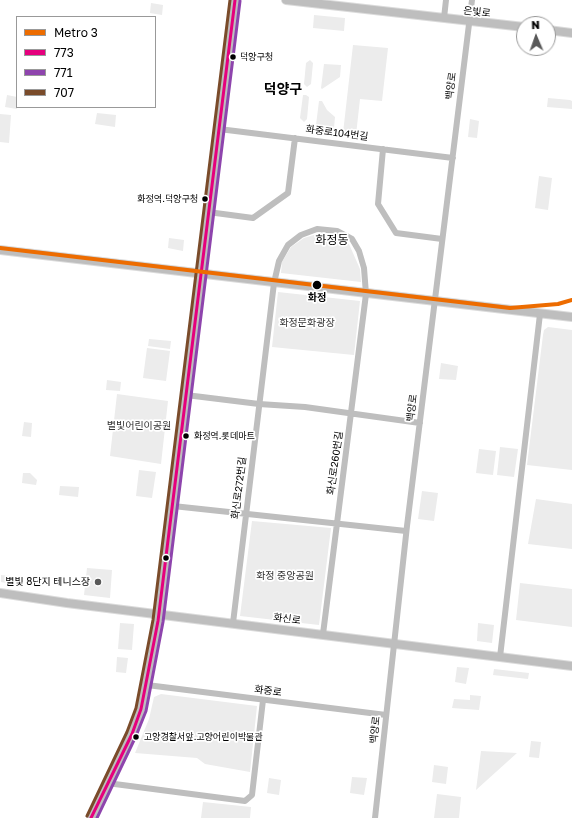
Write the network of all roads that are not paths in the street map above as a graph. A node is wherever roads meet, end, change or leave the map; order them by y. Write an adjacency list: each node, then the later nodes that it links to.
1 (235, 0): 10 (main road)
2 (286, 0): 5 (main road, 은빛로)
3 (446, 0): 5 (street)
4 (472, 0): 6 (street, 백양로)
5 (444, 18): 6 (main road, 은빛로)
6 (469, 21): 7 (main road, 은빛로); 13 (street, 백양로)
7 (516, 26)
8 (556, 31): 9 (main road)
9 (572, 33)
10 (219, 129): 11 (street, 화중로104번길); 14 (main road)
11 (294, 138): 12 (street, 화중로104번길); 14 (street)
12 (383, 149): 13 (street, 화중로104번길); 15 (street)
13 (453, 158): 15 (street, 백양로)
14 (208, 212): 17 (main road)
15 (442, 239): 20 (street, 백양로)
16 (0, 250): 17 (main road)
17 (201, 274): 18 (main road); 23 (main road)
18 (274, 283): 19 (main road); 19 (street, 화신로272번길); 24 (street, 화신로272번길)
19 (366, 294): 20 (main road); 25 (street, 화신로260번길)
20 (435, 301): 21 (main road); 26 (street, 백양로)
21 (540, 314): 22 (main road); 36 (street)
22 (572, 318)
23 (186, 395): 24 (street); 27 (main road)
24 (259, 404): 25 (street); 28 (street, 화신로272번길)
25 (352, 413): 26 (street); 29 (street, 화신로260번길)
26 (420, 423): 30 (street, 백양로)
27 (173, 506): 28 (street); 32 (main road)
28 (245, 514): 29 (street); 33 (street, 화신로272번길)
29 (337, 524): 30 (street); 34 (street, 화신로260번길)
30 (406, 531): 35 (street, 백양로)
31 (0, 593): 32 (main road, 화신로)
32 (159, 614): 33 (main road, 화신로); 38 (main road)
33 (233, 623): 34 (main road, 화신로)
34 (323, 634): 35 (main road, 화신로)
35 (396, 643): 36 (main road, 화신로); 40 (street, 백양로)
36 (500, 657): 37 (main road, 화신로)
37 (572, 666)
38 (147, 685): 39 (street, 화중로); 41 (main road)
39 (263, 700): 40 (street, 화중로); 41 (street)
40 (386, 715): 43 (street, 백양로)
41 (107, 783): 42 (main road)
42 (91, 818)
43 (375, 818)

